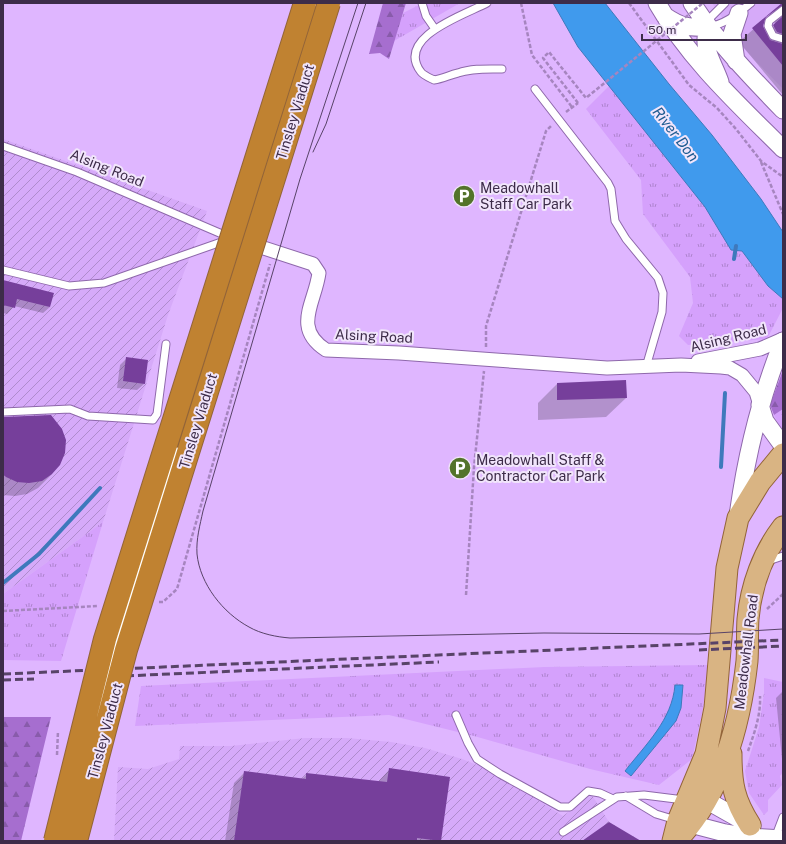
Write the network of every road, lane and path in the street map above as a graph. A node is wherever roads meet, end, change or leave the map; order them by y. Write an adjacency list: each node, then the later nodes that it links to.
1 (306, 3): 62 (highway, Tinsley Viaduct, bridge)
2 (329, 3): 63 (highway, Tinsley Viaduct, bridge)
3 (422, 3): 14 (lane)
4 (487, 3): 14 (lane)
5 (521, 3): 20 (path)
6 (629, 3): 25 (path)
7 (692, 3): 13 (street)
8 (703, 3): 20 (path, bridge)
9 (725, 3): 13 (lane)
10 (745, 8): 13 (lane); 16 (street)
11 (660, 9): 13 (street); 19 (street)
12 (783, 10): 15 (lane)
13 (708, 27): 16 (street); 19 (street)
14 (435, 29): 17 (lane)
15 (783, 39)
16 (736, 62): 21 (street)
17 (502, 69)
18 (535, 89): 22 (lane)
19 (723, 89): 24 (street)
20 (572, 107): 22 (path)
21 (783, 110)
22 (557, 118): 34 (path); 36 (lane)
23 (3, 146): 29 (lane, Alsing Road)
24 (783, 149)
25 (761, 161): 26 (path); 27 (path)
26 (783, 177)
27 (783, 214)
28 (246, 233): 30 (lane)
29 (233, 238): 31 (lane); 34 (street, Alsing Road)
30 (241, 249)
31 (3, 270)
32 (783, 340): 35 (street, Alsing Road); 37 (street, Meadowhall Road)
33 (166, 344): 38 (lane)
34 (485, 360): 36 (street, Alsing Road); 47 (path)
35 (681, 366): 36 (street, Alsing Road); 37 (street, Alsing Road)
36 (646, 367)
37 (760, 406): 39 (street); 42 (street, Meadowhall Road)
38 (3, 412)
39 (783, 446)
40 (178, 447): 51 (lane, bridge)
41 (783, 454): 42 (main road, Meadowhall Road)
42 (738, 518): 56 (main road, Meadowhall Road)
43 (783, 526): 45 (main road, Meadowhall Road)
44 (783, 556): 45 (lane)
45 (761, 564): 52 (main road, Meadowhall Road)
46 (783, 594): 48 (path)
47 (466, 596)
48 (763, 614)
49 (760, 688): 53 (path)
50 (456, 715): 55 (lane)
51 (96, 720)
52 (731, 740): 56 (main road, Meadowhall Road); 58 (main road)
53 (748, 753)
54 (624, 795): 55 (lane); 56 (lane); 60 (lane)
55 (613, 799): 59 (lane)
56 (696, 801): 58 (street); 60 (main road, Meadowhall Road)
57 (783, 817): 61 (lane)
58 (750, 825): 61 (street)
59 (563, 832)
60 (679, 832): 61 (street)
61 (779, 838)
62 (55, 841)
63 (76, 841)

